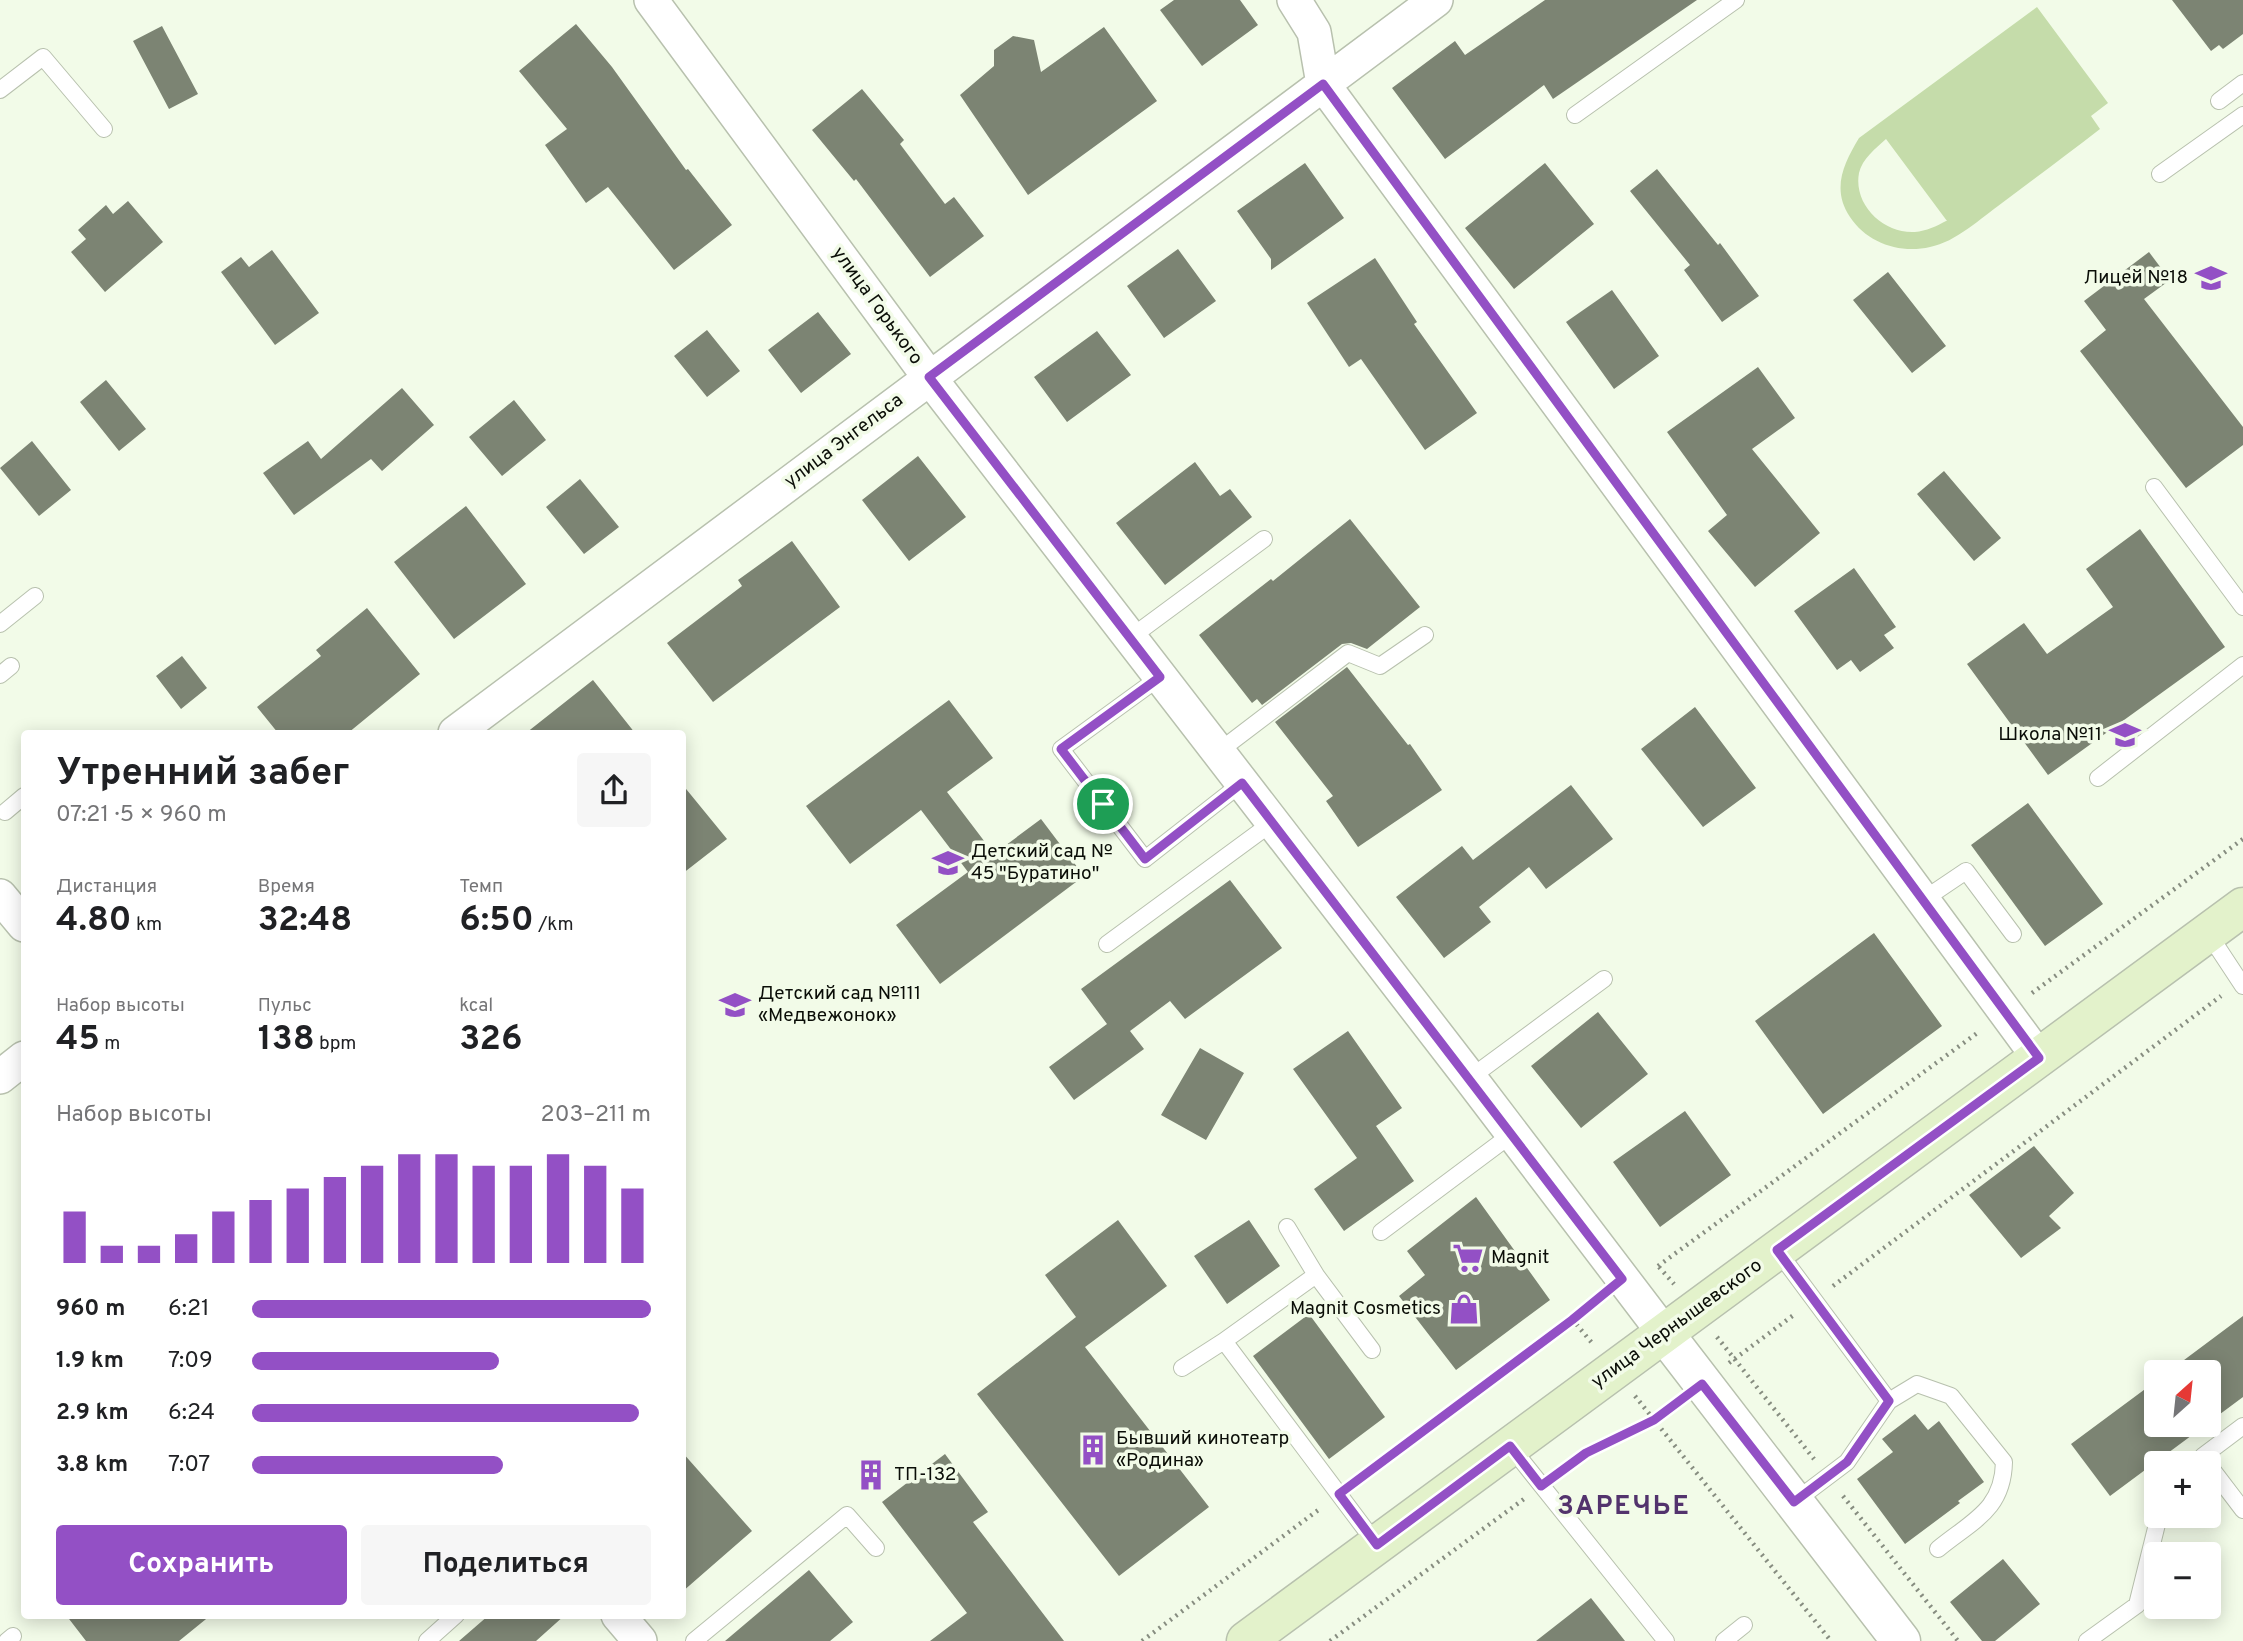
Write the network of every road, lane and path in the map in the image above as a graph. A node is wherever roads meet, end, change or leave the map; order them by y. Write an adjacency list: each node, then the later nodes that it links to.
1 (651, 0): 13 (street, улица Горького)
2 (1294, 0): 6 (street)
3 (1436, 0): 6 (street, улица Энгельса)
4 (1736, 0): 9 (lane)
5 (2243, 83): 8 (lane)
6 (1323, 84): 13 (street, улица Энгельса); 32 (street)
7 (0, 90): 11 (lane)
8 (2219, 101)
9 (1575, 115)
10 (2243, 115): 12 (lane)
11 (104, 130)
12 (2160, 174)
13 (929, 377): 20 (street, улица Горького); 23 (street, улица Энгельса)
14 (2154, 487): 17 (lane)
15 (1264, 539): 20 (lane)
16 (35, 596): 18 (lane)
17 (2243, 607)
18 (0, 624)
19 (1426, 635): 24 (lane)
20 (1130, 638): 22 (street, улица Горького)
21 (2243, 665): 25 (lane)
22 (1160, 677): 24 (street, улица Горького); 26 (lane)
23 (459, 730)
24 (1218, 752): 26 (street, улица Горького)
25 (2098, 778)
26 (1242, 783): 29 (street, улица Горького)
27 (21, 799): 28 (lane)
28 (5, 812)
29 (1273, 822): 37 (lane); 44 (street, улица Горького)
30 (2243, 839): 40 (path)
31 (0, 896): 34 (street)
32 (1923, 900): 36 (lane); 40 (street)
33 (2243, 907): 35 (main road, улица Чернышевского)
34 (21, 921)
35 (2208, 933): 39 (lane); 41 (main road, улица Чернышевского)
36 (2013, 934)
37 (1107, 944)
38 (1604, 979): 44 (lane)
39 (2242, 984): 52 (path)
40 (2006, 1013): 41 (street); 49 (path)
41 (2039, 1058): 48 (main road, улица Чернышевского)
42 (21, 1060): 43 (street)
43 (0, 1077)
44 (1470, 1078): 45 (street, улица Горького)
45 (1512, 1134): 47 (lane); 51 (street, улица Горького)
46 (1287, 1227): 50 (lane)
47 (1381, 1232)
48 (1777, 1250): 52 (lane); 53 (main road, улица Чернышевского)
49 (1658, 1266): 51 (path); 53 (path)
50 (1316, 1275): 55 (lane); 56 (lane)
51 (1622, 1279): 54 (street, улица Горького); 69 (path)
52 (1814, 1299): 57 (path); 61 (lane)
53 (1695, 1310): 54 (main road, улица Чернышевского); 57 (path)
54 (1664, 1333): 59 (main road, улица Чернышевского); 60 (street, улица Горького)
55 (1224, 1341): 58 (lane); 69 (lane)
56 (1372, 1349)
57 (1734, 1359): 66 (path)
58 (1182, 1368)
59 (1614, 1370): 62 (path); 64 (main road, улица Чернышевского)
60 (1702, 1384): 62 (path); 70 (street, улица Горького)
61 (1889, 1401): 66 (lane); 75 (lane)
62 (1654, 1420): 68 (path); 87 (path)
63 (2243, 1426): 65 (lane)
64 (1510, 1446): 68 (lane); 73 (main road, улица Чернышевского)
65 (2215, 1451)
66 (1827, 1476): 70 (lane); 89 (path)
67 (2221, 1482): 71 (lane)
68 (1541, 1486): 84 (path); 85 (lane)
69 (1339, 1494): 73 (lane); 82 (path)
70 (1794, 1502): 88 (street, улица Горького)
71 (2243, 1510)
72 (2156, 1528): 90 (lane)
73 (1377, 1545): 83 (main road, улица Чернышевского)
74 (876, 1548): 81 (lane)
75 (1938, 1549)
76 (452, 1619): 79 (lane)
77 (621, 1619): 80 (street)
78 (1744, 1625): 86 (lane)
79 (427, 1641)
80 (640, 1641)
81 (694, 1641)
82 (1142, 1641)
83 (1246, 1641)
84 (1330, 1641)
85 (1666, 1641)
86 (1724, 1641)
87 (1831, 1641)
88 (1901, 1641)
89 (1958, 1641)
90 (2087, 1641)

